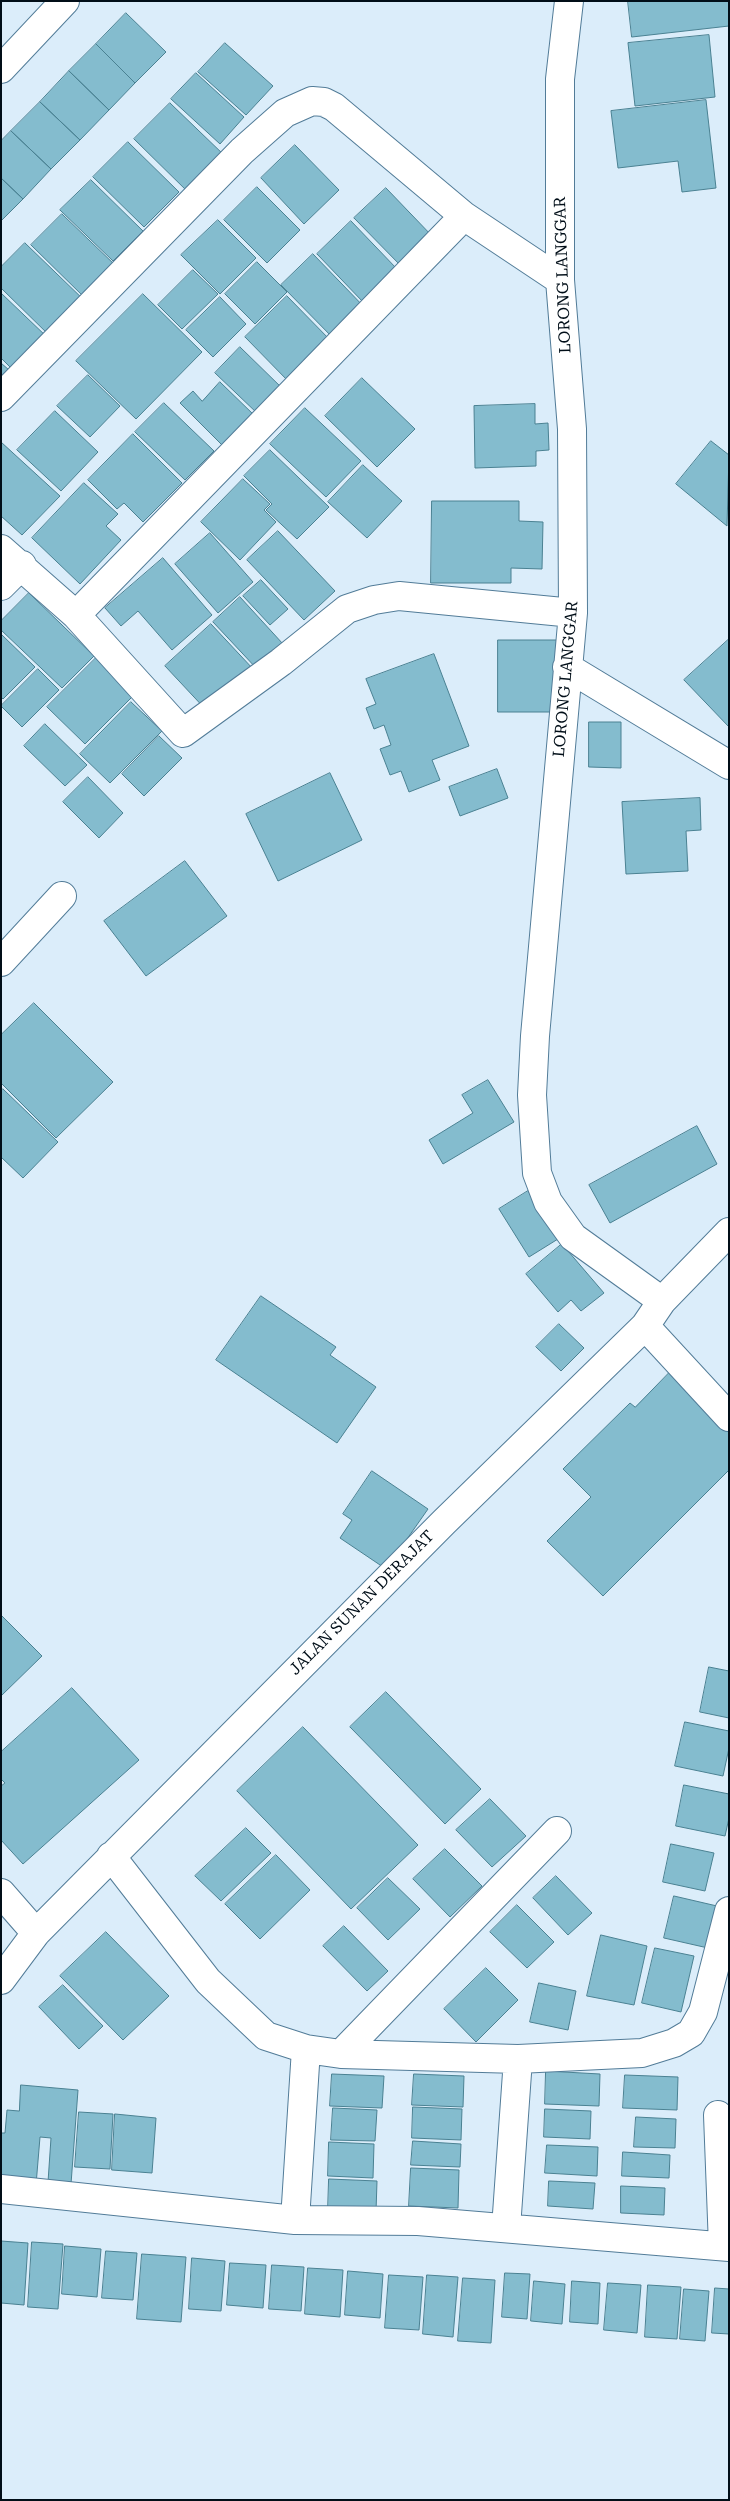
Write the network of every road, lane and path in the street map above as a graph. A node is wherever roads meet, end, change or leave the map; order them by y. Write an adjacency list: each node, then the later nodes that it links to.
1 (64, 1): 3 (street)
2 (569, 1): 5 (street, LORONG LANGGAR)
3 (1, 69)
4 (464, 216): 5 (street); 6 (street); 10 (street)
5 (560, 280): 9 (street, LORONG LANGGAR)
6 (1, 397)
7 (11, 557): 8 (street); 10 (street)
8 (1, 586)
9 (573, 613): 10 (street); 11 (street, LORONG LANGGAR)
10 (76, 615)
11 (567, 667): 12 (street); 16 (street, LORONG LANGGAR)
12 (729, 765)
13 (62, 896): 14 (street)
14 (1, 962)
15 (729, 1232): 16 (street, JALAN SUNAN DERAJAT)
16 (662, 1301): 17 (street, JALAN SUNAN DERAJAT)
17 (644, 1326): 18 (street); 20 (street, JALAN SUNAN DERAJAT)
18 (729, 1417)
19 (557, 1831): 26 (street)
20 (111, 1856): 23 (street, JALAN SUNAN DERAJAT); 25 (street)
21 (1, 1893): 23 (street)
22 (729, 1912): 27 (street)
23 (36, 1933): 24 (street, JALAN SUNAN DERAJAT)
24 (1, 1980)
25 (306, 2049): 26 (street); 30 (street)
26 (342, 2054): 27 (street)
27 (518, 2059): 31 (street)
28 (718, 2115): 32 (street)
29 (1, 2189): 30 (street)
30 (295, 2220): 31 (street)
31 (506, 2228): 32 (street)
32 (726, 2246)

